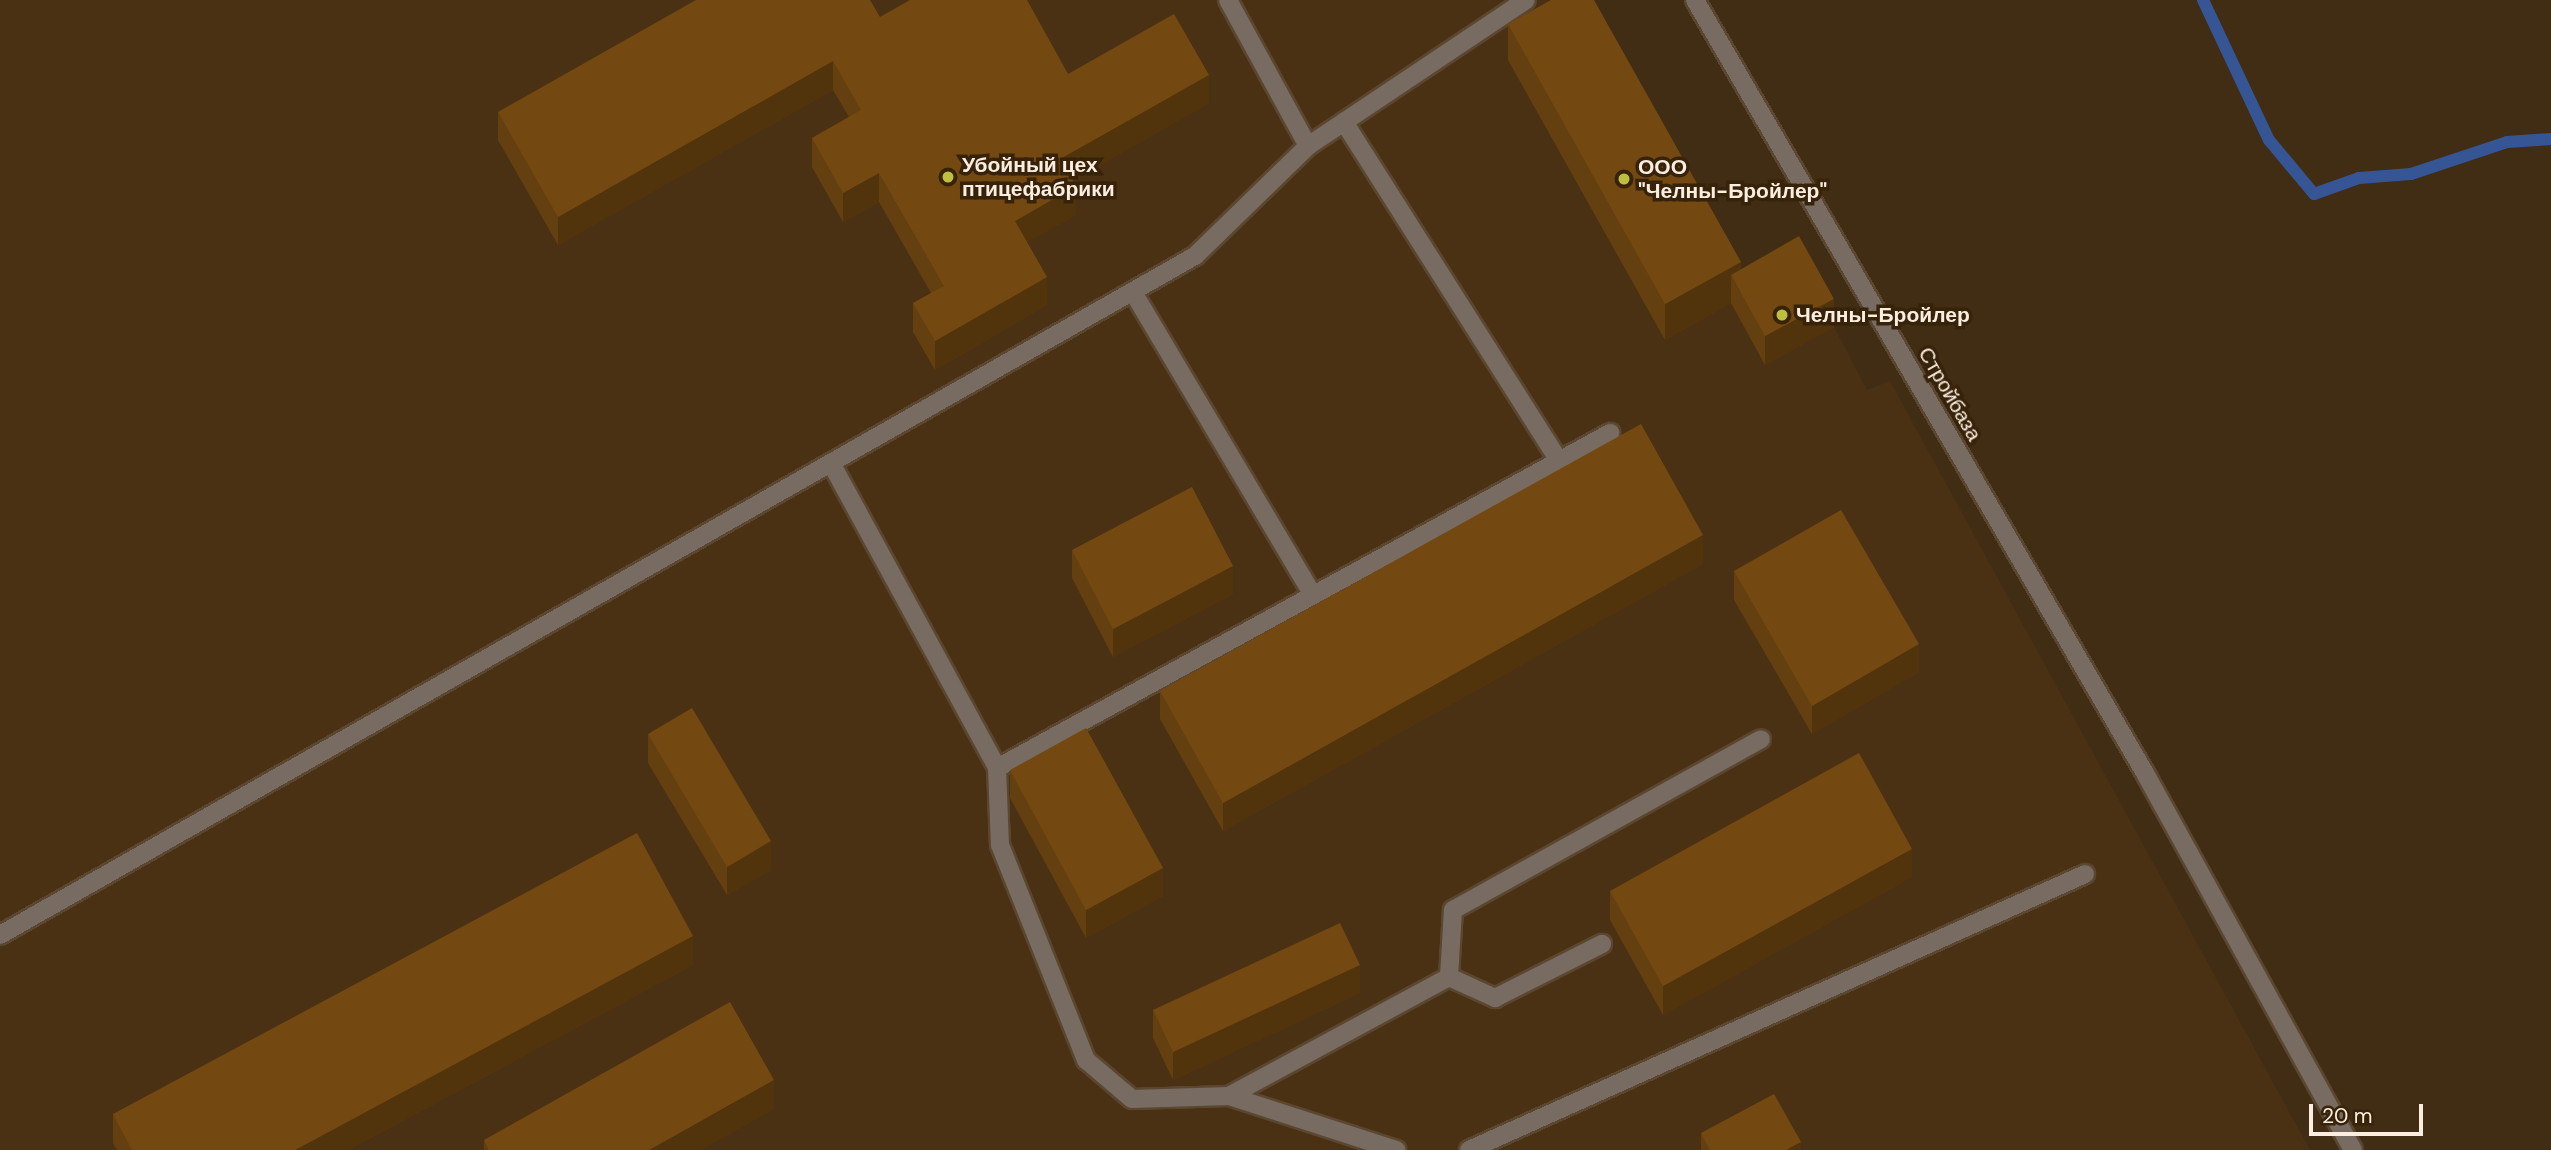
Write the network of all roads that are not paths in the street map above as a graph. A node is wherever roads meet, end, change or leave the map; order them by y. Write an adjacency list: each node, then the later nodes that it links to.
1 (1228, 0): 5 (street)
2 (1526, 0): 4 (street)
3 (1695, 0): 20 (street, Стройбаза)
4 (1344, 122): 5 (street); 8 (street)
5 (1308, 146): 6 (street)
6 (1133, 292): 9 (street); 10 (street)
7 (1610, 433): 8 (street)
8 (1559, 461): 10 (street)
9 (831, 463): 12 (street); 14 (street)
10 (1313, 595): 12 (street)
11 (1760, 739): 16 (street)
12 (997, 768): 17 (street)
13 (2085, 874): 19 (street)
14 (0, 935)
15 (1602, 944): 16 (street)
16 (1449, 977): 17 (street)
17 (1229, 1096): 18 (street)
18 (1396, 1150)
19 (1469, 1150)
20 (2353, 1150)

